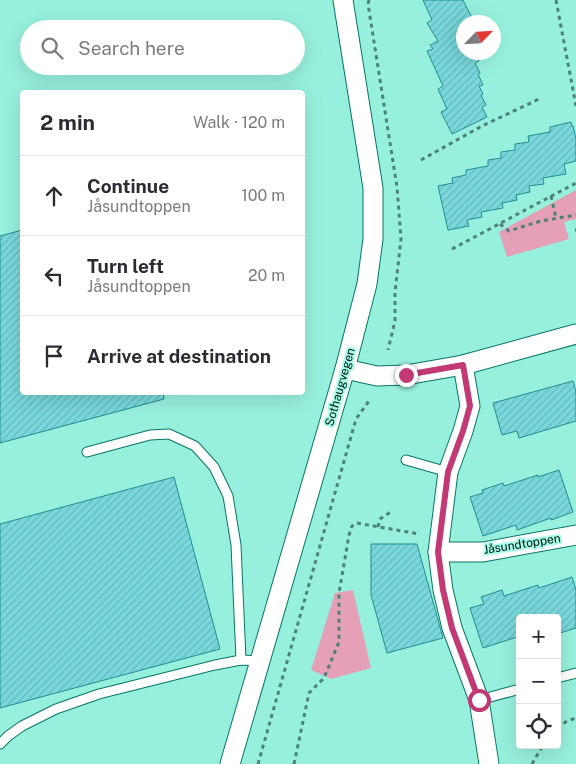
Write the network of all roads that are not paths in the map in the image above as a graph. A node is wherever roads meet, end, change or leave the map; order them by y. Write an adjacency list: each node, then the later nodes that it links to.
1 (343, 0): 4 (street, Sothaugvegen)
2 (576, 334): 3 (street)
3 (463, 365): 4 (street); 7 (street)
4 (346, 369): 11 (street, Sothaugvegen)
5 (87, 452): 10 (lane)
6 (406, 460): 7 (lane)
7 (448, 472): 9 (street)
8 (576, 535): 9 (street, Jåsundtoppen)
9 (439, 544): 15 (street)
10 (241, 660): 11 (lane); 16 (lane)
11 (261, 661): 17 (street, Sothaugvegen)
12 (576, 673): 13 (lane)
13 (561, 677)
14 (516, 690): 15 (lane)
15 (479, 700): 18 (street)
16 (0, 744)
17 (230, 764)
18 (489, 764)

